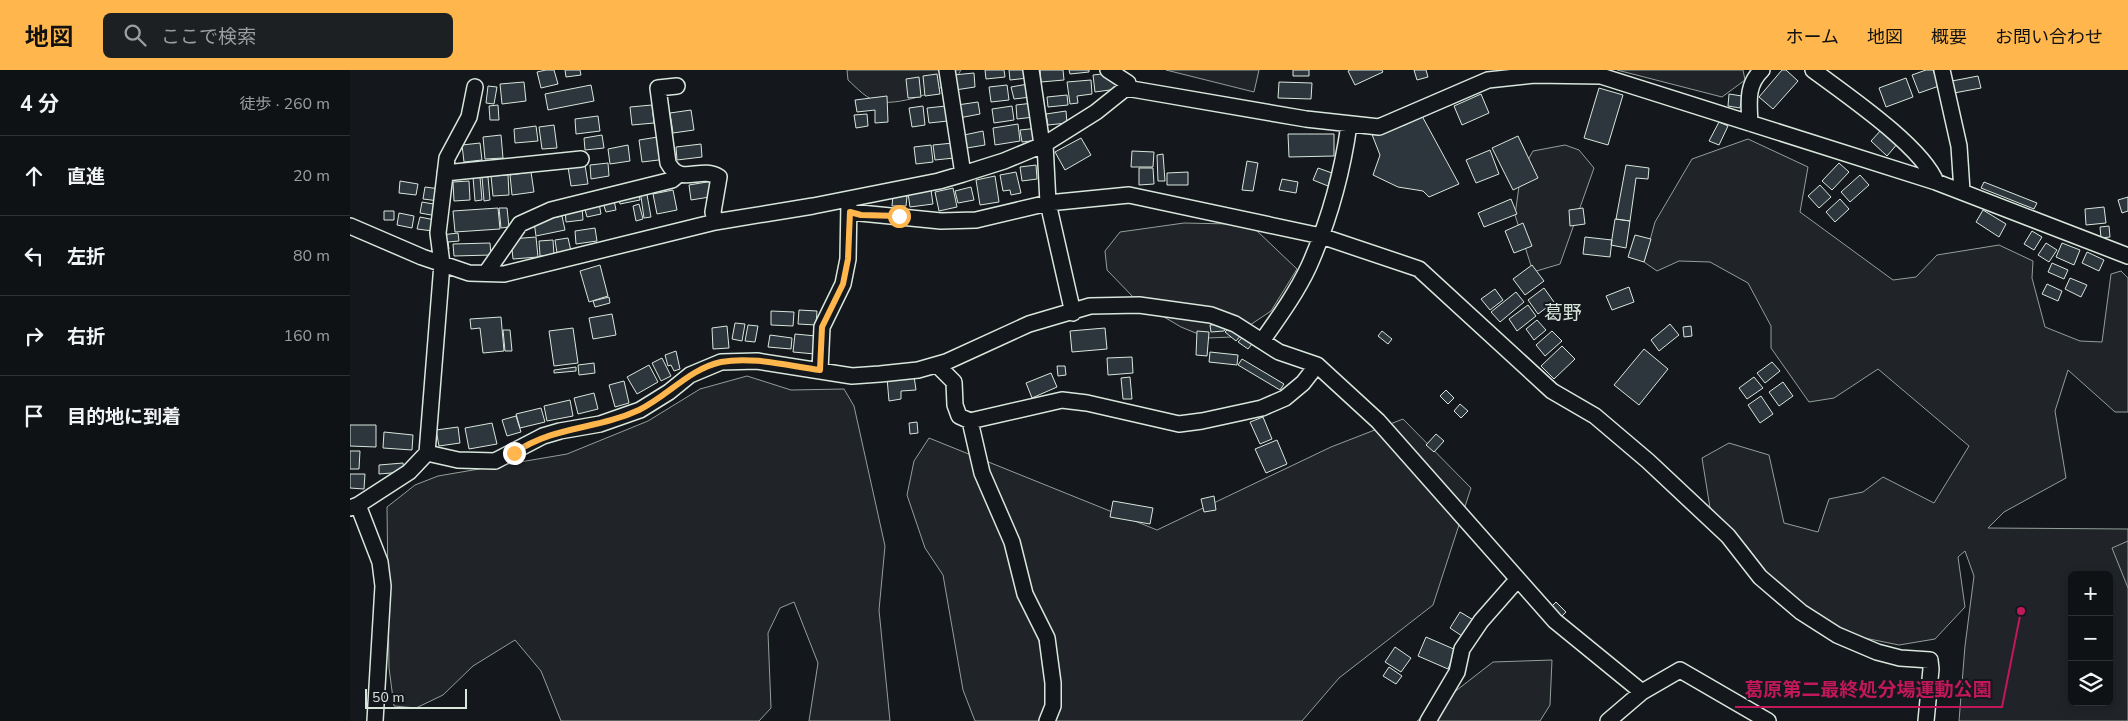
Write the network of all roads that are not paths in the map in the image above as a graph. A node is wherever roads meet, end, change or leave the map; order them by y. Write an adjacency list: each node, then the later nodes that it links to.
1 (947, 70): 15 (street)
2 (1031, 70): 12 (street)
3 (1108, 70): 7 (street)
4 (1762, 70): 10 (street)
5 (1813, 70): 17 (street)
6 (1942, 70): 18 (street)
7 (1129, 80): 11 (street); 12 (street)
8 (475, 86): 14 (street)
9 (677, 86): 16 (street)
10 (1750, 123): 11 (street); 17 (street)
11 (1349, 125): 23 (street)
12 (1044, 145): 15 (street); 19 (street)
13 (581, 159): 14 (street)
14 (445, 172): 25 (street)
15 (963, 174): 20 (street)
16 (678, 175): 21 (street); 26 (street)
17 (1936, 182): 18 (street)
18 (1962, 191): 24 (street)
19 (1048, 203): 20 (street); 23 (street); 27 (street)
20 (849, 205): 21 (street); 31 (street)
21 (715, 222): 26 (street)
22 (350, 226): 25 (street)
23 (1321, 236): 28 (street); 42 (street)
24 (2128, 256)
25 (442, 264): 26 (street); 33 (street)
26 (486, 273)
27 (1073, 313): 28 (street); 29 (street)
28 (1262, 341): 30 (street)
29 (937, 365): 31 (street); 32 (street)
30 (1318, 365): 32 (street); 35 (street)
31 (820, 370): 33 (street)
32 (970, 421): 38 (street)
33 (427, 453): 34 (street)
34 (354, 507): 37 (street)
35 (1517, 580): 36 (street); 39 (street)
36 (1642, 692): 40 (street); 41 (street)
37 (375, 721)
38 (1047, 721)
39 (1428, 721)
40 (1608, 721)
41 (1768, 721)
42 (1926, 721)

